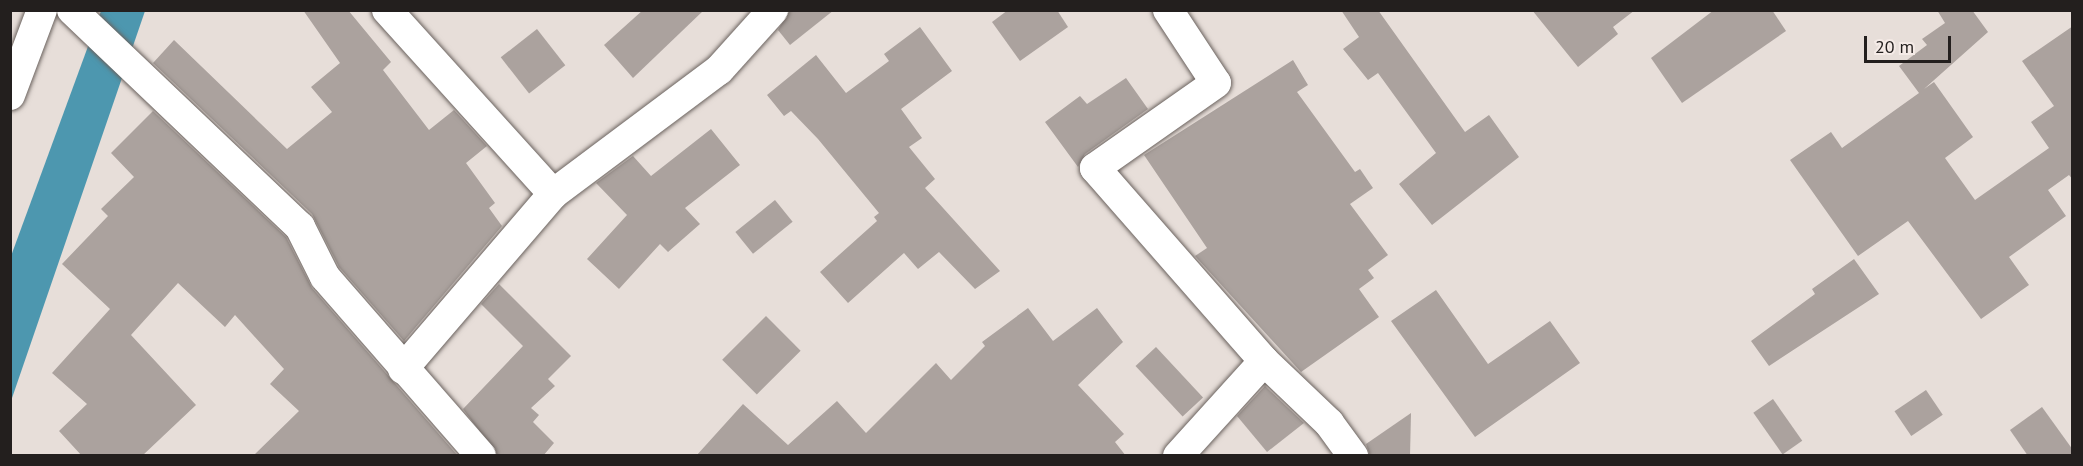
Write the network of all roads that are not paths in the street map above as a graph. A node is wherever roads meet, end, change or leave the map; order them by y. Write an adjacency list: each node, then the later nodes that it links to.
1 (42, 10): 6 (street)
2 (72, 10): 9 (street)
3 (387, 10): 7 (street)
4 (773, 10): 7 (street)
5 (1168, 10): 8 (street)
6 (10, 95)
7 (553, 194): 9 (street)
8 (1264, 361): 11 (street); 12 (street)
9 (403, 369): 10 (street)
10 (481, 456)
11 (1178, 456)
12 (1353, 456)

